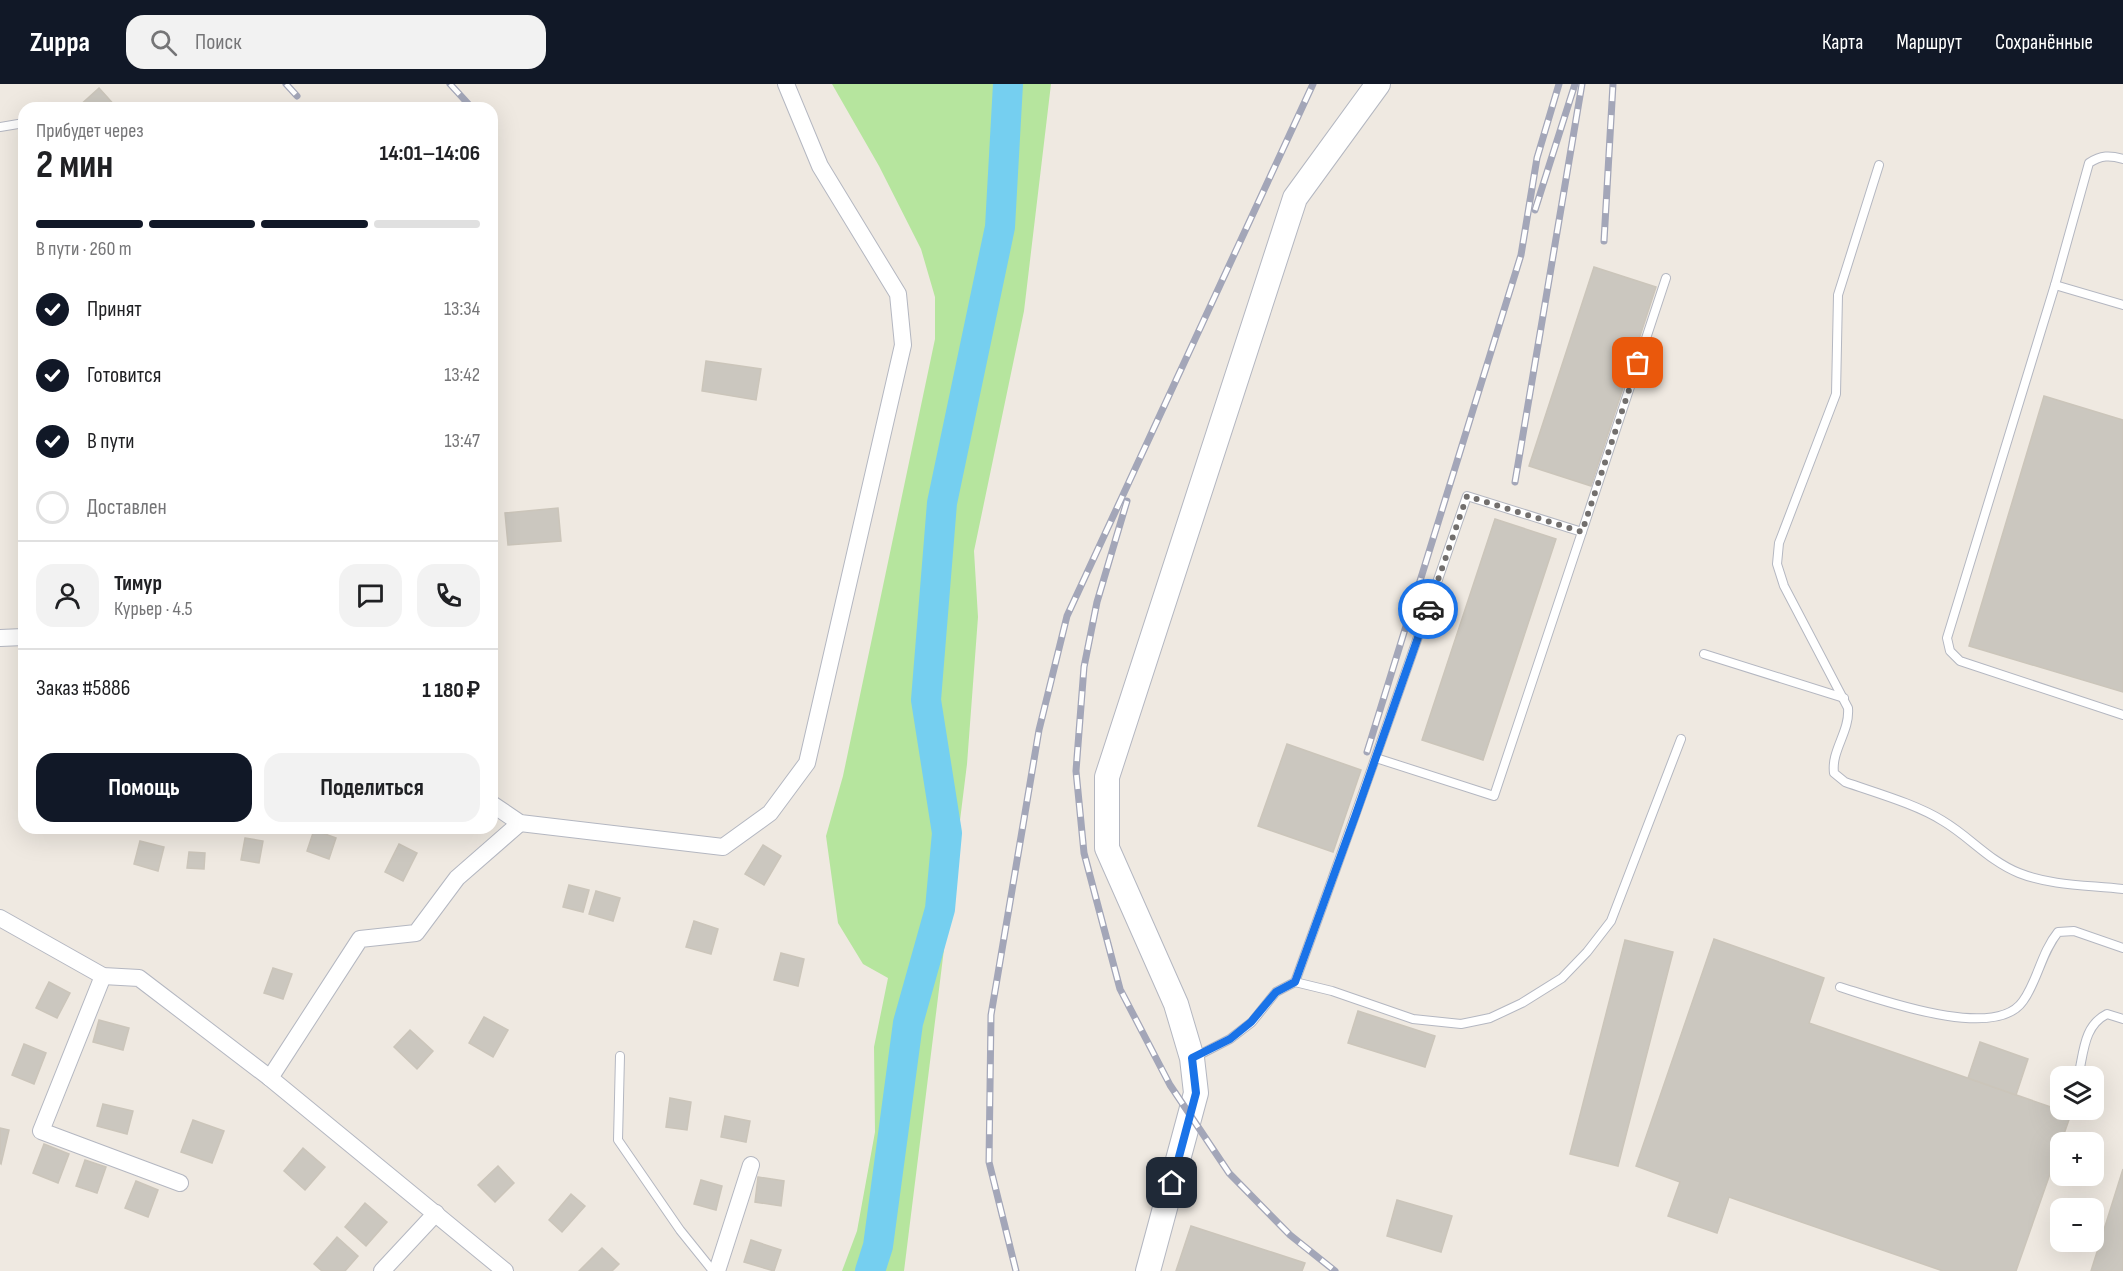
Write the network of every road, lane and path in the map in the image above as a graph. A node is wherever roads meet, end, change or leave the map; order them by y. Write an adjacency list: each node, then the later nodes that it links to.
1 (786, 84): 19 (street)
2 (1378, 84): 28 (street)
3 (18, 124): 4 (lane)
4 (0, 127)
5 (2123, 159): 8 (lane)
6 (1879, 165): 14 (lane)
7 (1666, 278): 10 (lane)
8 (2055, 285): 9 (lane); 15 (lane)
9 (2123, 305)
10 (1582, 532): 17 (lane); 17 (lane)
11 (0, 638): 12 (street)
12 (18, 638)
13 (1704, 654): 14 (lane)
14 (1844, 698): 20 (lane)
15 (2123, 715)
16 (1681, 739): 24 (lane)
17 (1376, 758): 24 (lane)
18 (498, 808): 19 (street)
19 (520, 824): 30 (street)
20 (2123, 889)
21 (0, 918): 23 (street)
22 (2123, 948): 25 (lane)
23 (103, 976): 30 (street); 32 (street)
24 (1295, 982): 28 (lane)
25 (1840, 987)
26 (2123, 1019): 29 (lane)
27 (620, 1056): 36 (lane)
28 (1192, 1058): 37 (street)
29 (2081, 1066)
30 (270, 1078): 33 (street)
31 (751, 1166): 36 (street)
32 (180, 1183)
33 (436, 1213): 34 (street); 35 (street)
34 (382, 1271)
35 (505, 1271)
36 (715, 1271)
37 (1148, 1271)

